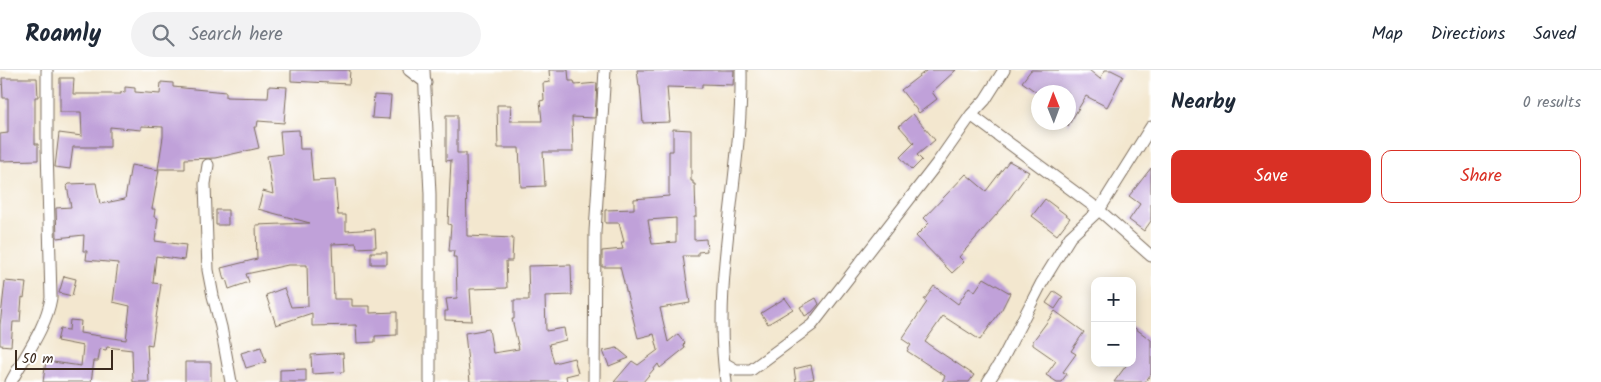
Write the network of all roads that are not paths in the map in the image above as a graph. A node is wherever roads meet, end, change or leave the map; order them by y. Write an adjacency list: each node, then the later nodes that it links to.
1 (47, 70): 14 (street)
2 (409, 70): 7 (street)
3 (424, 70): 7 (street)
4 (605, 70): 17 (street)
5 (741, 70): 13 (street)
6 (1004, 70): 8 (street)
7 (426, 82): 16 (street)
8 (971, 115): 11 (street); 13 (street)
9 (1151, 126): 11 (street)
10 (208, 165): 15 (street)
11 (1099, 210): 12 (street); 19 (street)
12 (1151, 256)
13 (724, 363): 18 (street)
14 (11, 382)
15 (231, 382)
16 (430, 382)
17 (594, 382)
18 (726, 382)
19 (988, 382)

